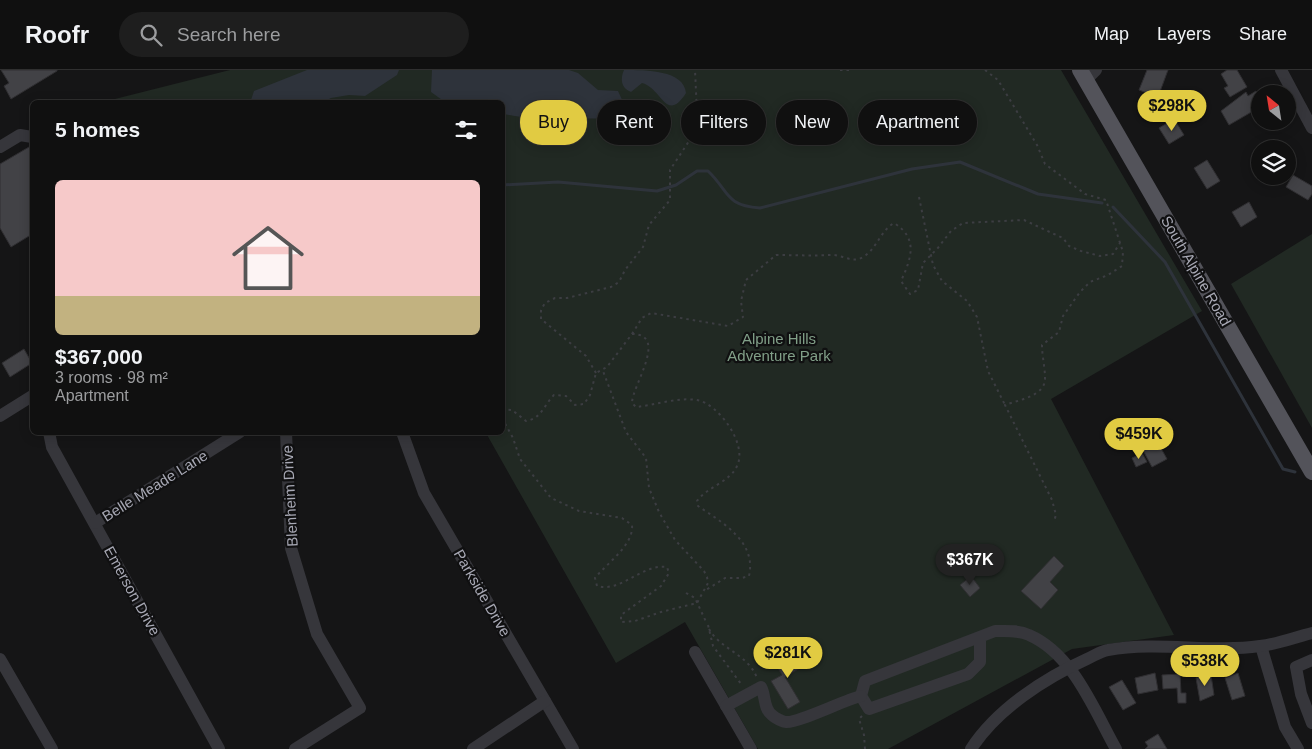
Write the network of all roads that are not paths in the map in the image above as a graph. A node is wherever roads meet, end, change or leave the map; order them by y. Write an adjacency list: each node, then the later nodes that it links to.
1 (1281, 70): 3 (street)
2 (1087, 73): 12 (main road, South Alpine Road)
3 (1312, 128)
4 (30, 137): 5 (street)
5 (0, 147)
6 (30, 397): 7 (street)
7 (0, 416)
8 (50, 435): 14 (street, Emerson Drive)
9 (235, 435): 14 (street, Belle Meade Lane)
10 (286, 435): 28 (street, Blenheim Drive)
11 (403, 435): 23 (street, Parkside Drive)
12 (1307, 454): 13 (main road, South Alpine Road)
13 (1312, 472)
14 (95, 523): 27 (street, Emerson Drive)
15 (1312, 633): 17 (street)
16 (980, 638): 21 (street); 22 (street); 22 (street)
17 (1261, 646): 21 (street); 34 (street)
18 (695, 652): 24 (street)
19 (0, 659): 26 (street)
20 (1312, 660): 25 (street)
21 (1069, 667): 32 (street); 33 (street)
22 (861, 696): 24 (street)
23 (545, 701): 29 (street); 30 (street, Parkside Drive)
24 (726, 706): 31 (street)
25 (1312, 723)
26 (52, 749)
27 (219, 749)
28 (295, 749)
29 (473, 749)
30 (573, 749)
31 (751, 749)
32 (972, 749)
33 (1116, 749)
34 (1298, 749)

